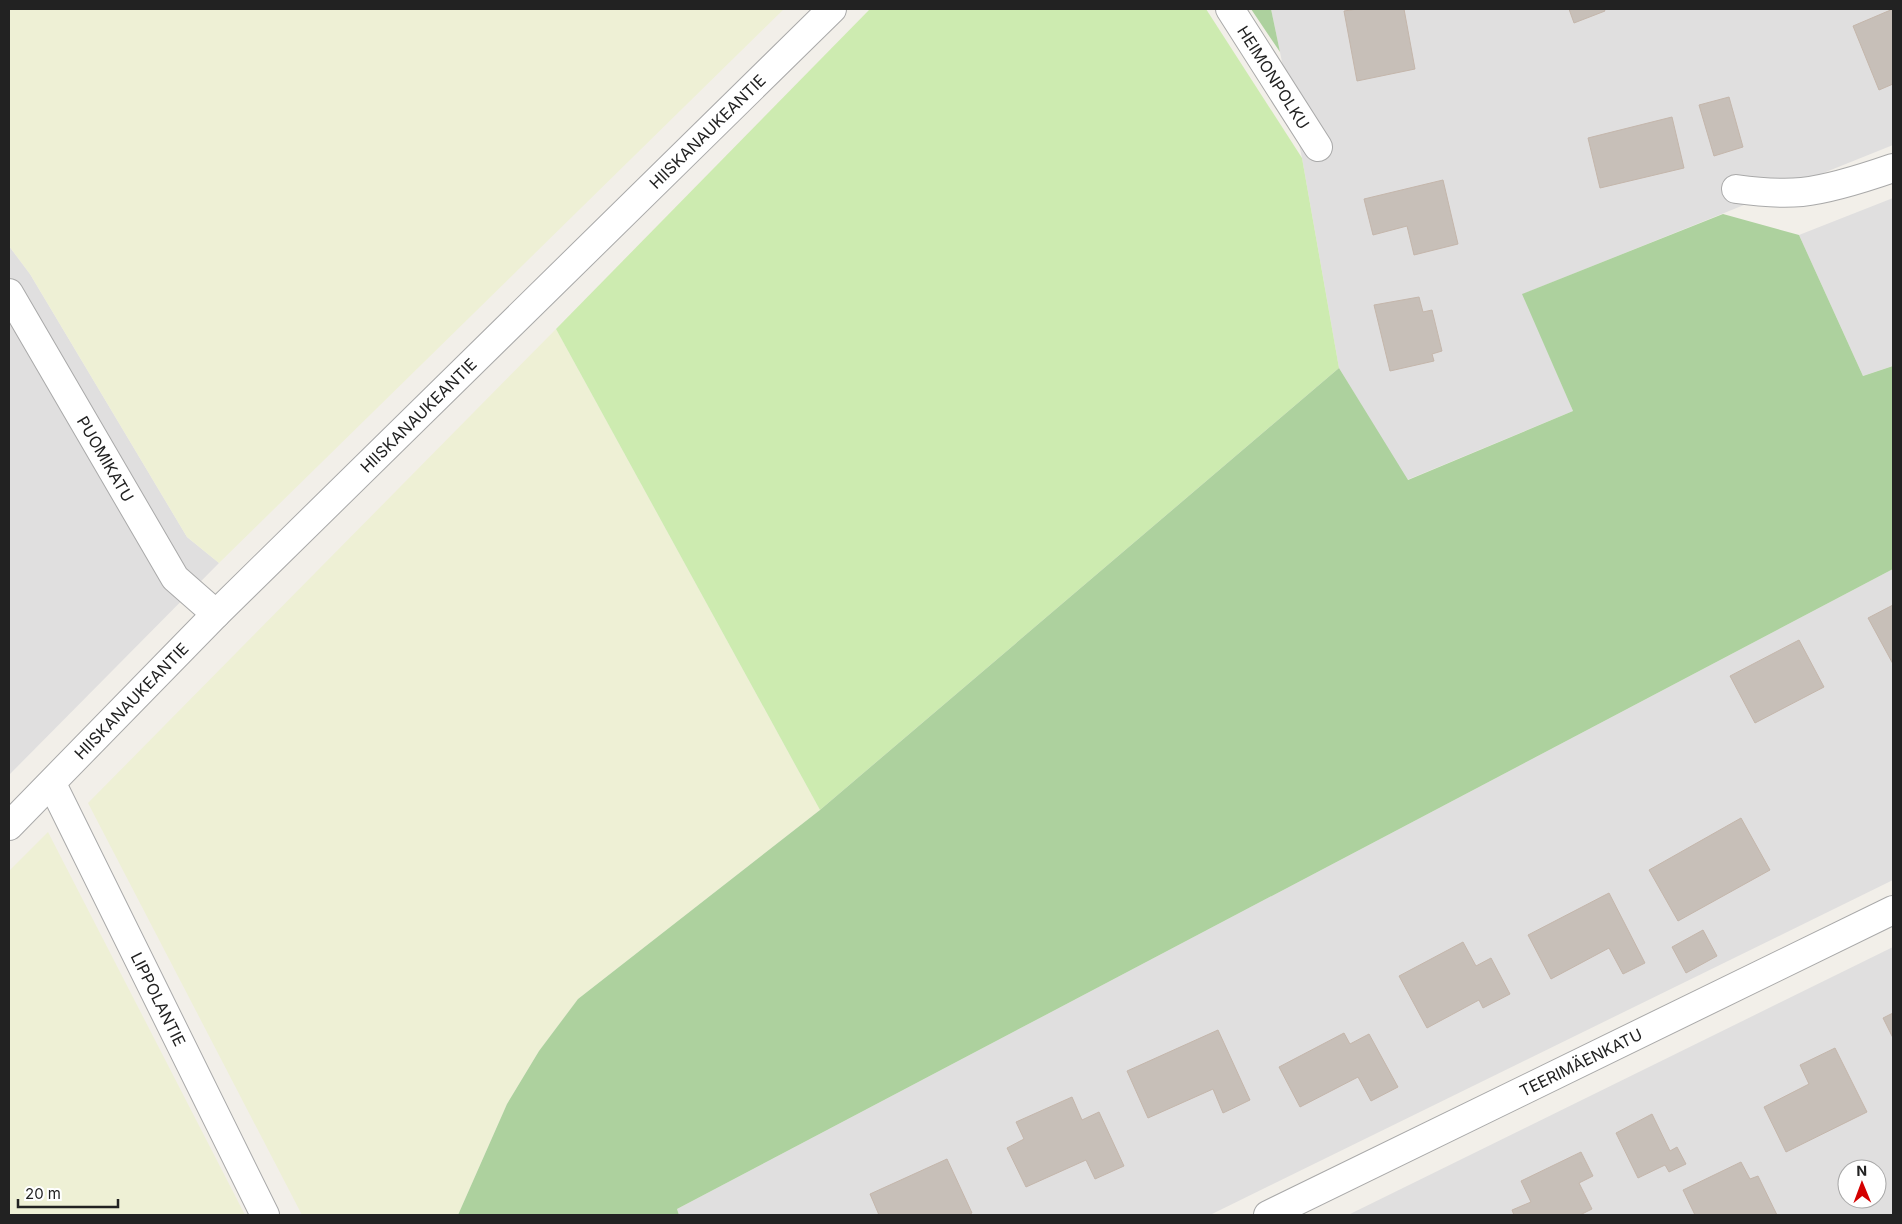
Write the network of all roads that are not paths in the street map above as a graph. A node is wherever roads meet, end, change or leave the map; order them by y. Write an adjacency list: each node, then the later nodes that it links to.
1 (832, 9): 7 (street, HIISKANAUKEANTIE)
2 (1230, 9): 3 (street, HEIMONPOLKU)
3 (1318, 147)
4 (1893, 168): 5 (street)
5 (1736, 189)
6 (9, 293): 7 (street, PUOMIKATU)
7 (216, 614): 8 (street, HIISKANAUKEANTIE)
8 (52, 784): 9 (street, HIISKANAUKEANTIE); 11 (street, LIPPOLANTIE)
9 (9, 826)
10 (1893, 910): 12 (street, TEERIMÄENKATU)
11 (265, 1215)
12 (1268, 1215)

